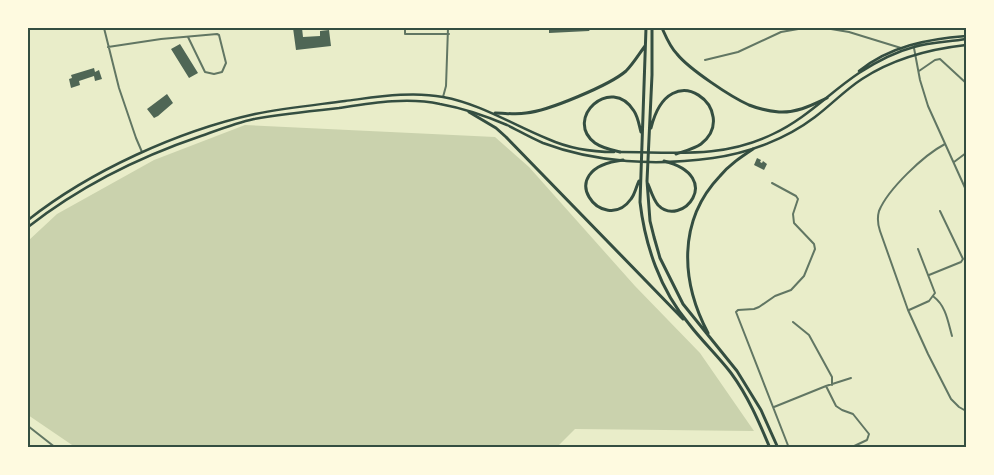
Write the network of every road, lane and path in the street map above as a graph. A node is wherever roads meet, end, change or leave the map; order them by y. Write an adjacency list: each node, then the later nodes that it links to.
1 (104, 28): 14 (street)
2 (405, 28): 9 (street)
3 (448, 28): 9 (street)
4 (646, 28): 13 (highway)
5 (652, 28): 27 (highway)
6 (662, 28): 23 (highway)
7 (804, 28): 18 (street)
8 (825, 28): 16 (street)
9 (448, 34): 22 (street)
10 (188, 37): 10 (street); 14 (street)
11 (966, 37): 15 (main road); 16 (main road)
12 (966, 45): 17 (main road)
13 (646, 46): 25 (highway); 26 (highway)
14 (108, 47): 31 (street)
15 (914, 47): 17 (street); 21 (main road)
16 (902, 48): 21 (main road)
17 (916, 54): 19 (street); 29 (main road)
18 (705, 60)
19 (918, 71): 20 (street); 28 (street)
20 (966, 83)
21 (842, 85): 23 (main road)
22 (443, 97): 25 (main road); 31 (main road)
23 (827, 98): 32 (main road)
24 (469, 112): 34 (main road); 43 (main road); 49 (highway)
25 (495, 113): 30 (main road)
26 (642, 135): 30 (highway); 37 (highway)
27 (650, 135): 32 (highway); 38 (highway)
28 (945, 144): 36 (street); 47 (street)
29 (753, 150): 35 (main road); 51 (highway)
30 (620, 152): 32 (main road)
31 (142, 153): 42 (main road)
32 (676, 154)
33 (966, 154): 36 (street)
34 (623, 160): 35 (main road); 37 (highway)
35 (664, 161): 38 (highway)
36 (954, 162): 40 (street)
37 (640, 178): 49 (highway)
38 (647, 181): 51 (highway)
39 (772, 183): 55 (street)
40 (966, 190)
41 (940, 211): 45 (street)
42 (28, 220)
43 (28, 227)
44 (918, 249): 45 (street)
45 (929, 275): 46 (street)
46 (934, 297): 47 (street); 50 (street)
47 (908, 310): 56 (street)
48 (793, 322): 53 (street)
49 (687, 323): 59 (highway)
50 (952, 336)
51 (711, 338): 60 (highway)
52 (851, 378): 53 (street)
53 (832, 385): 54 (street)
54 (826, 386): 55 (street); 62 (street)
55 (774, 407): 61 (street)
56 (966, 411)
57 (28, 426): 58 (street)
58 (56, 448)
59 (770, 448)
60 (778, 448)
61 (790, 448)
62 (850, 448)

